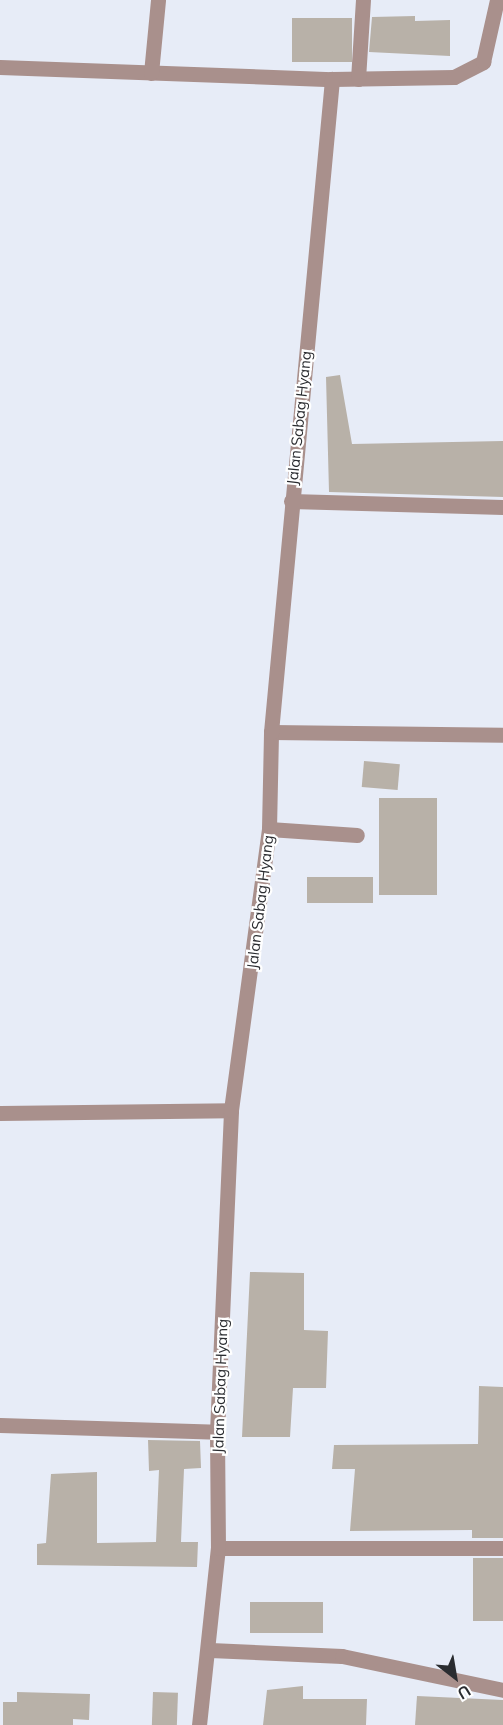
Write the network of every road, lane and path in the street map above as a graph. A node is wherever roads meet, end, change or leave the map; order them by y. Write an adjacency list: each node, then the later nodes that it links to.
1 (158, 0): 5 (street)
2 (363, 0): 7 (street)
3 (497, 0): 7 (street)
4 (0, 67): 5 (street)
5 (151, 72): 6 (street)
6 (332, 79): 7 (street); 8 (street, Jalan Sabag Hyang)
7 (358, 79)
8 (291, 501): 9 (street); 10 (street, Jalan Sabag Hyang)
9 (503, 507)
10 (271, 732): 11 (street); 12 (street, Jalan Sabag Hyang)
11 (503, 735)
12 (270, 829): 13 (street); 14 (street, Jalan Sabag Hyang)
13 (357, 835)
14 (231, 1110): 15 (street); 17 (street, Jalan Sabag Hyang)
15 (0, 1113)
16 (0, 1425): 17 (street)
17 (217, 1432): 18 (street, Jalan Sabag Hyang)
18 (219, 1548): 19 (street); 20 (street, Jalan Sabag Hyang)
19 (503, 1548)
20 (210, 1650): 21 (street); 22 (street, Jalan Sabag Hyang)
21 (503, 1690)
22 (199, 1725)

